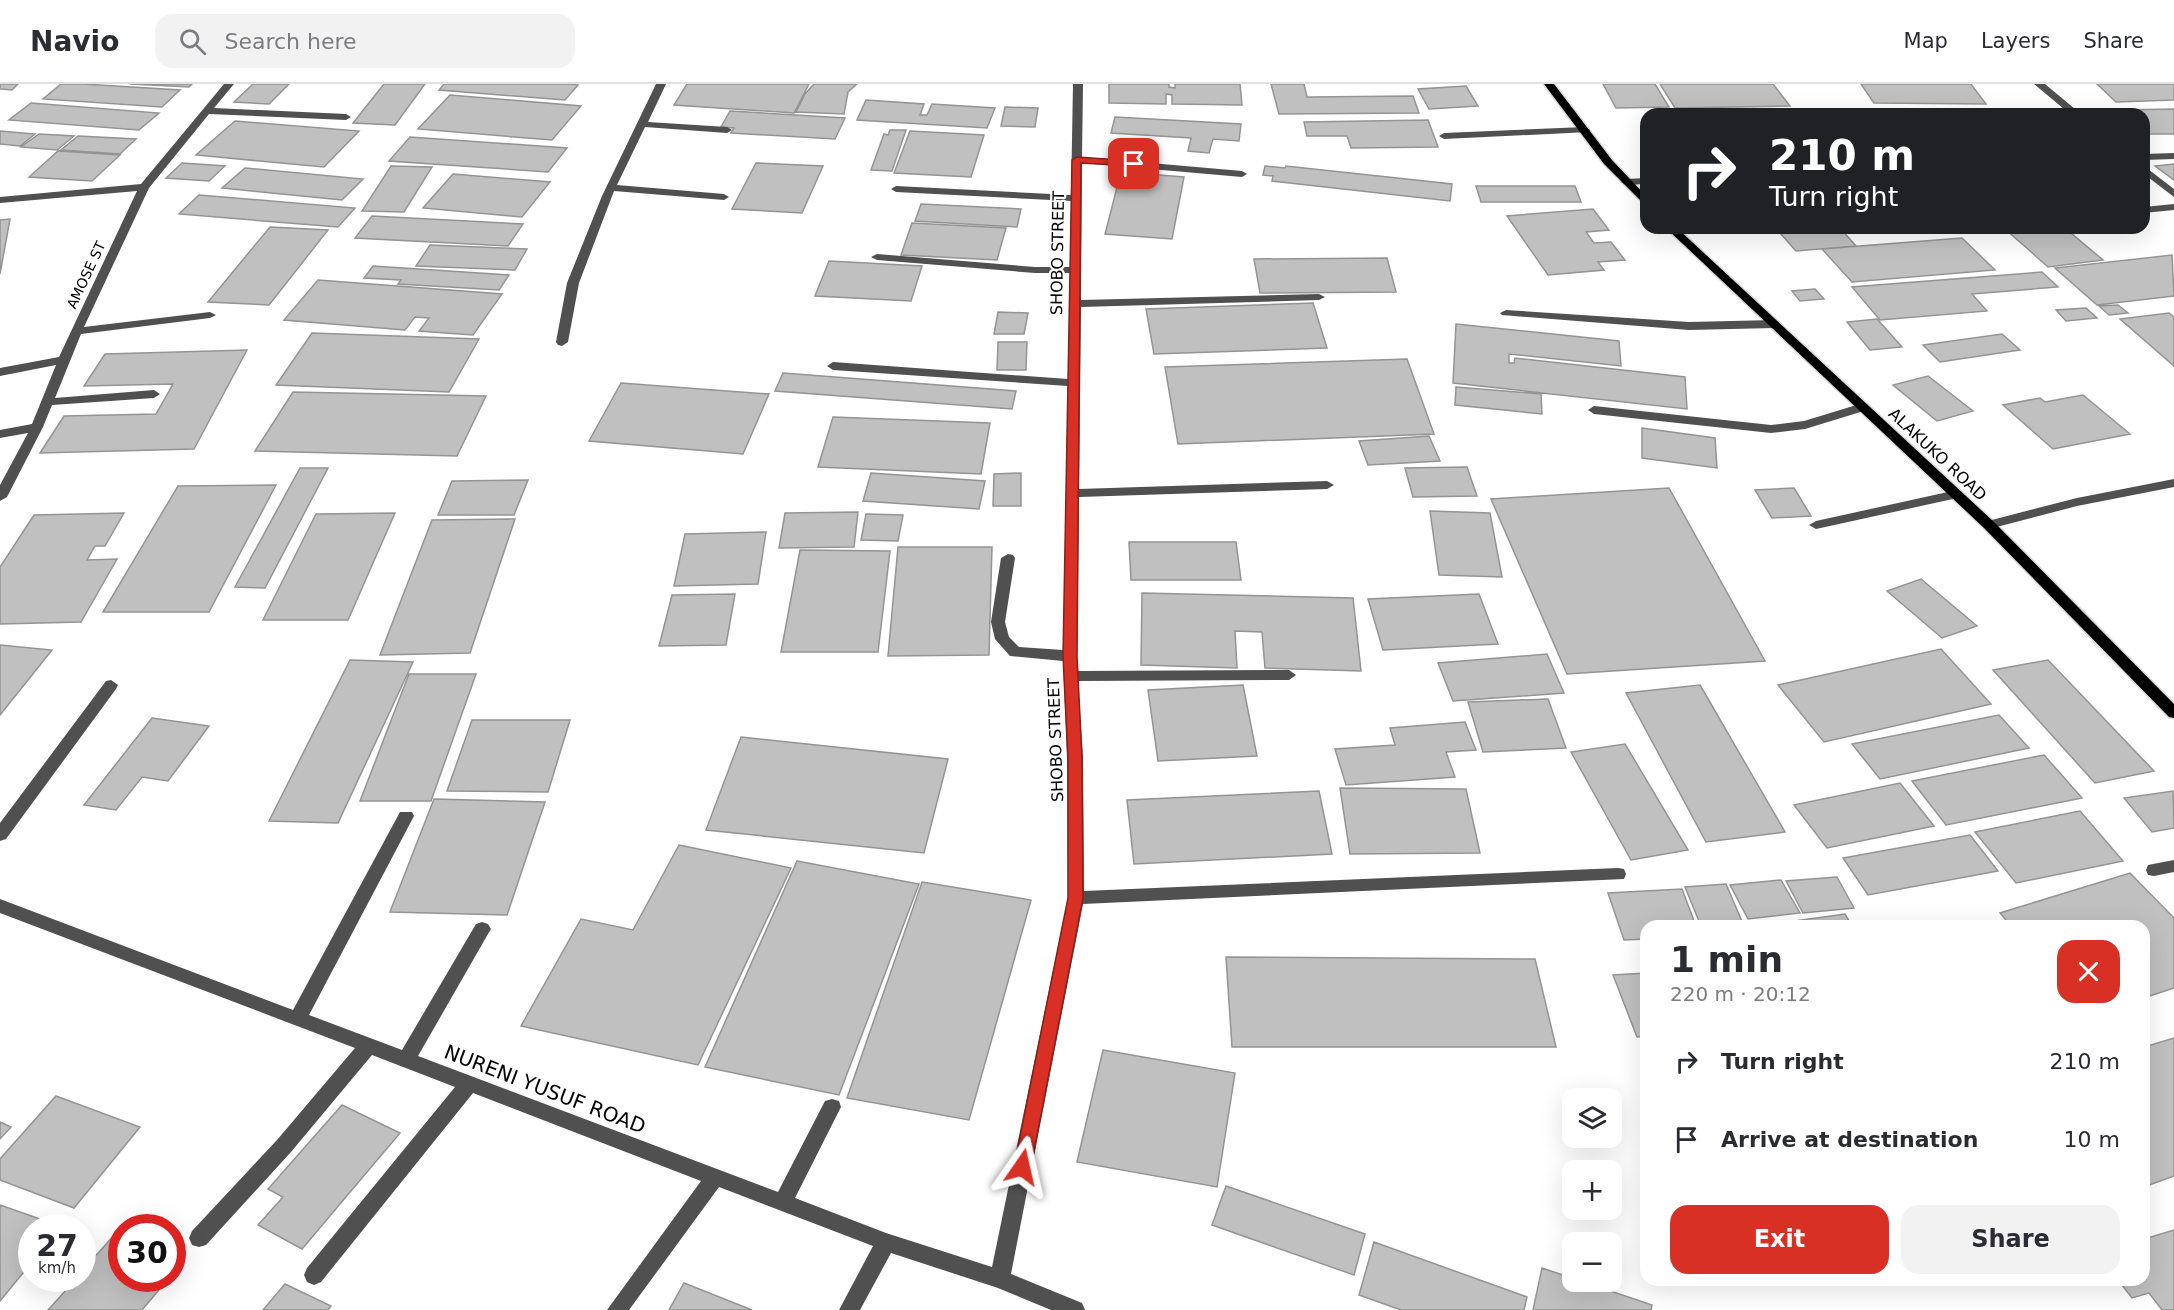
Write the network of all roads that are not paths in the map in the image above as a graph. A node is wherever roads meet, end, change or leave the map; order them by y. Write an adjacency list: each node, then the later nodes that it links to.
1 (229, 84): 7 (street, AMOSE ST)
2 (661, 84): 9 (street)
3 (1078, 84): 15 (street, SHOBO STREET)
4 (1549, 84): 11 (main road)
5 (2039, 84): 6 (street)
6 (2069, 108)
7 (205, 111): 8 (street); 20 (street, AMOSE ST)
8 (346, 117)
9 (641, 124): 10 (street); 21 (street)
10 (727, 130)
11 (1585, 130): 12 (street); 19 (main road)
12 (1444, 136)
13 (2174, 156): 14 (street)
14 (2150, 157)
15 (1077, 160): 16 (street); 26 (street, SHOBO STREET)
16 (1242, 174)
17 (2150, 174): 23 (street)
18 (1640, 181): 19 (street)
19 (1626, 182): 25 (main road)
20 (144, 187): 27 (street); 38 (street, AMOSE ST)
21 (612, 188): 24 (street); 39 (street)
22 (896, 189): 26 (street)
23 (2174, 194)
24 (724, 197)
25 (1640, 197)
26 (1076, 198): 32 (street, SHOBO STREET)
27 (0, 200)
28 (2174, 207): 29 (street)
29 (2150, 209)
30 (1677, 234): 37 (main road, ALAKUKO ROAD)
31 (877, 257): 32 (street)
32 (1075, 270): 34 (street, SHOBO STREET)
33 (1319, 297): 34 (street)
34 (1075, 304): 43 (street, SHOBO STREET)
35 (1506, 313): 37 (street)
36 (210, 315): 38 (street)
37 (1774, 324): 46 (main road, ALAKUKO ROAD)
38 (76, 331): 40 (street, AMOSE ST)
39 (562, 342)
40 (64, 360): 42 (street); 45 (street, AMOSE ST)
41 (833, 366): 43 (street)
42 (0, 372)
43 (1073, 383): 52 (street, SHOBO STREET)
44 (154, 394): 45 (street)
45 (47, 402): 48 (street, AMOSE ST)
46 (1863, 407): 47 (street); 53 (main road, ALAKUKO ROAD)
47 (1594, 410)
48 (37, 427): 49 (street); 54 (street, AMOSE ST)
49 (0, 434)
50 (2174, 483): 56 (street)
51 (1328, 485): 52 (street)
52 (1072, 494): 58 (street, SHOBO STREET)
53 (1957, 494): 55 (street); 56 (main road, ALAKUKO ROAD)
54 (0, 497)
55 (1816, 525)
56 (1989, 525): 62 (main road, ALAKUKO ROAD)
57 (1008, 558): 58 (street)
58 (1070, 656): 60 (street, SHOBO STREET)
59 (1289, 675): 60 (street)
60 (1070, 676): 68 (street, SHOBO STREET)
61 (111, 685): 64 (street)
62 (2174, 713)
63 (406, 816): 71 (street)
64 (0, 835)
65 (2174, 866): 66 (street)
66 (2154, 870)
67 (1618, 874): 68 (street)
68 (1076, 898): 81 (street, SHOBO STREET)
69 (0, 906): 71 (street, NURENI YUSUF ROAD)
70 (482, 929): 73 (street)
71 (298, 1018): 72 (street, NURENI YUSUF ROAD)
72 (368, 1046): 73 (street, NURENI YUSUF ROAD); 78 (street)
73 (406, 1060): 74 (street, NURENI YUSUF ROAD)
74 (469, 1084): 76 (street, NURENI YUSUF ROAD); 80 (street)
75 (832, 1107): 77 (street)
76 (715, 1177): 77 (street, NURENI YUSUF ROAD); 82 (street)
77 (783, 1202): 79 (street, NURENI YUSUF ROAD)
78 (199, 1238)
79 (886, 1242): 81 (street, NURENI YUSUF ROAD); 83 (street)
80 (314, 1275)
81 (1000, 1279): 84 (street, NURENI YUSUF ROAD)
82 (617, 1310)
83 (849, 1310)
84 (1075, 1310)

